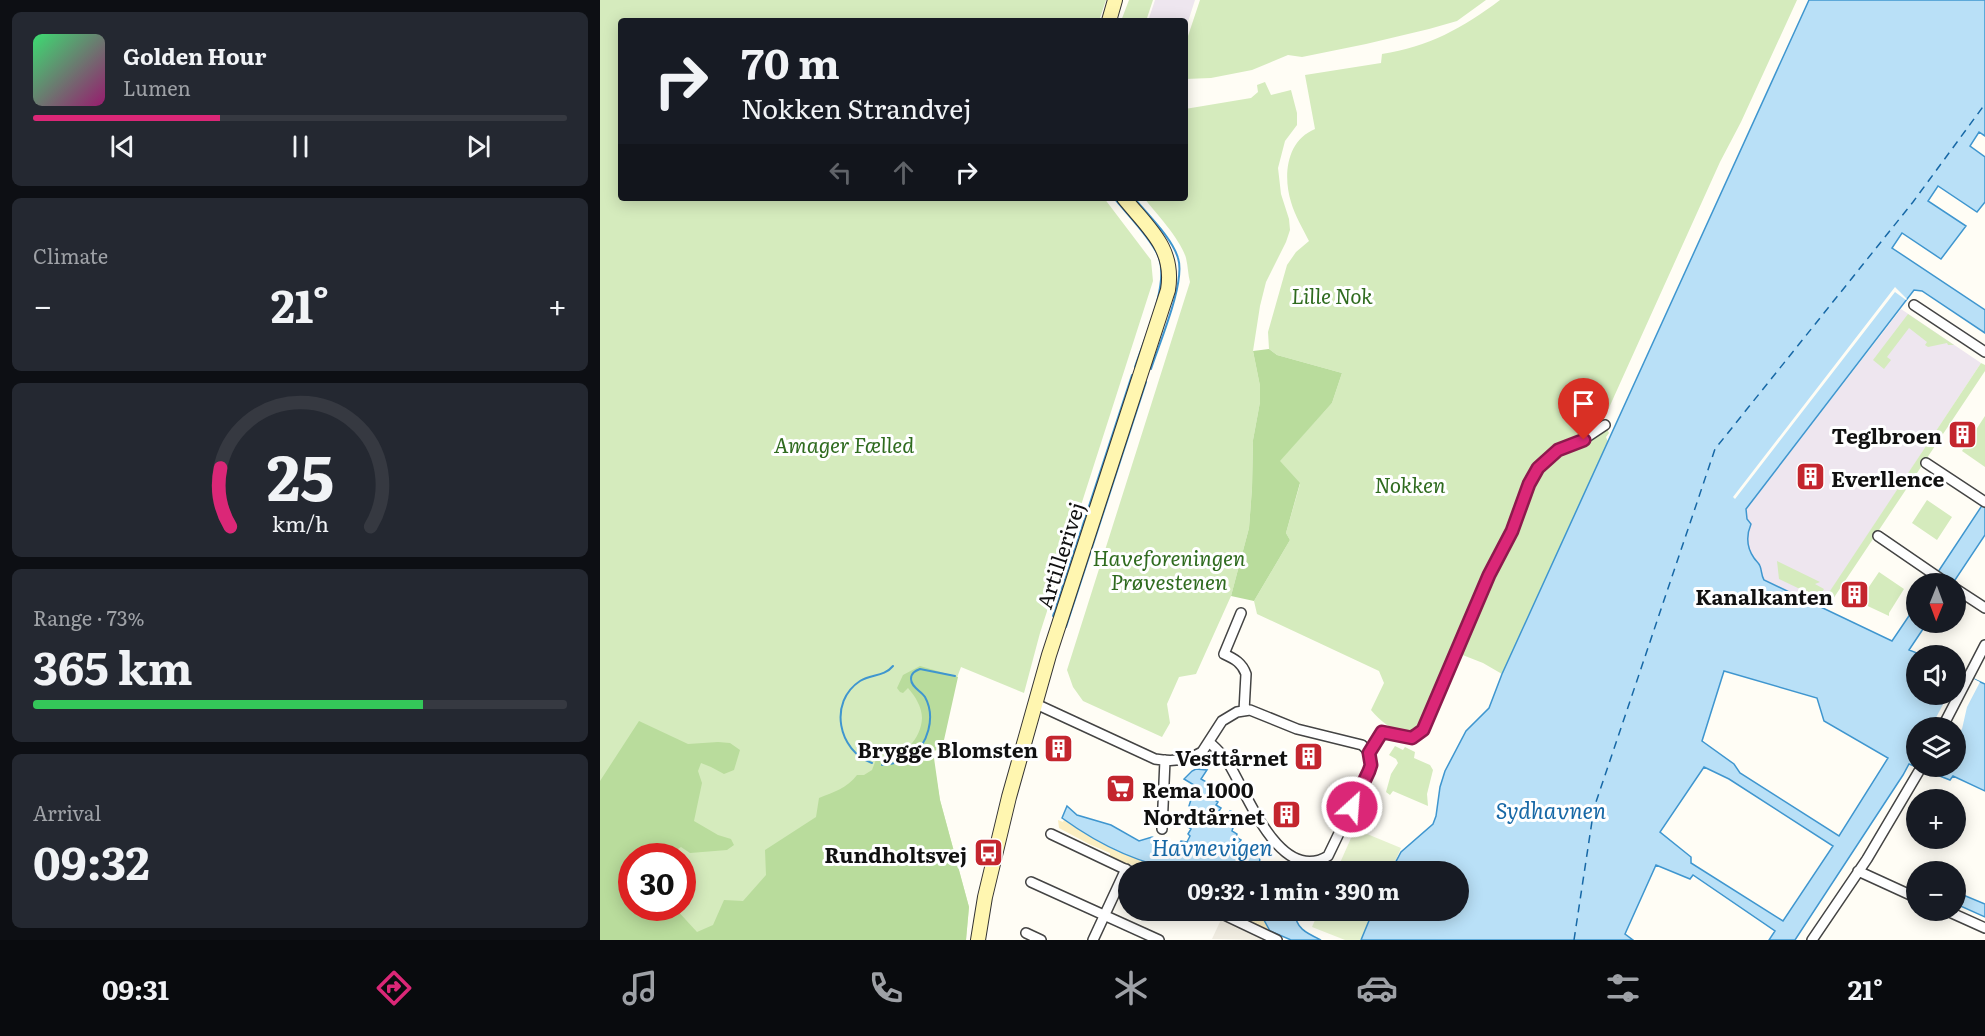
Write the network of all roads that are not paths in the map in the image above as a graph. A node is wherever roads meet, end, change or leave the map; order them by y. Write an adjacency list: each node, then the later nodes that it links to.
1 (1115, 0): 2 (street)
2 (1109, 18)
3 (1126, 201): 15 (street, Artillerivej)
4 (1914, 305): 5 (street)
5 (1985, 352)
6 (1605, 425): 19 (street)
7 (1926, 463): 8 (street)
8 (1983, 501)
9 (1878, 536): 10 (street)
10 (1933, 573)
11 (1966, 596): 12 (street)
12 (1985, 608)
13 (1241, 613): 16 (street)
14 (1985, 645): 17 (street)
15 (1036, 704): 20 (street); 34 (street, Artillerivej)
16 (1244, 711): 18 (street); 19 (street)
17 (1948, 717)
18 (1209, 742): 19 (street); 20 (street)
19 (1369, 753)
20 (1165, 760): 22 (street)
21 (1916, 777): 25 (street)
22 (1162, 829)
23 (1051, 834): 24 (street)
24 (1118, 865)
25 (1858, 871): 28 (street); 39 (street)
26 (1031, 882): 29 (street)
27 (1118, 885): 29 (street)
28 (1906, 893)
29 (1104, 915): 36 (street); 37 (street)
30 (1966, 919): 32 (street)
31 (1237, 921): 38 (street)
32 (1985, 928)
33 (1026, 933): 35 (street)
34 (978, 940)
35 (1041, 940)
36 (1093, 940)
37 (1159, 940)
38 (1277, 940)
39 (1812, 940)

